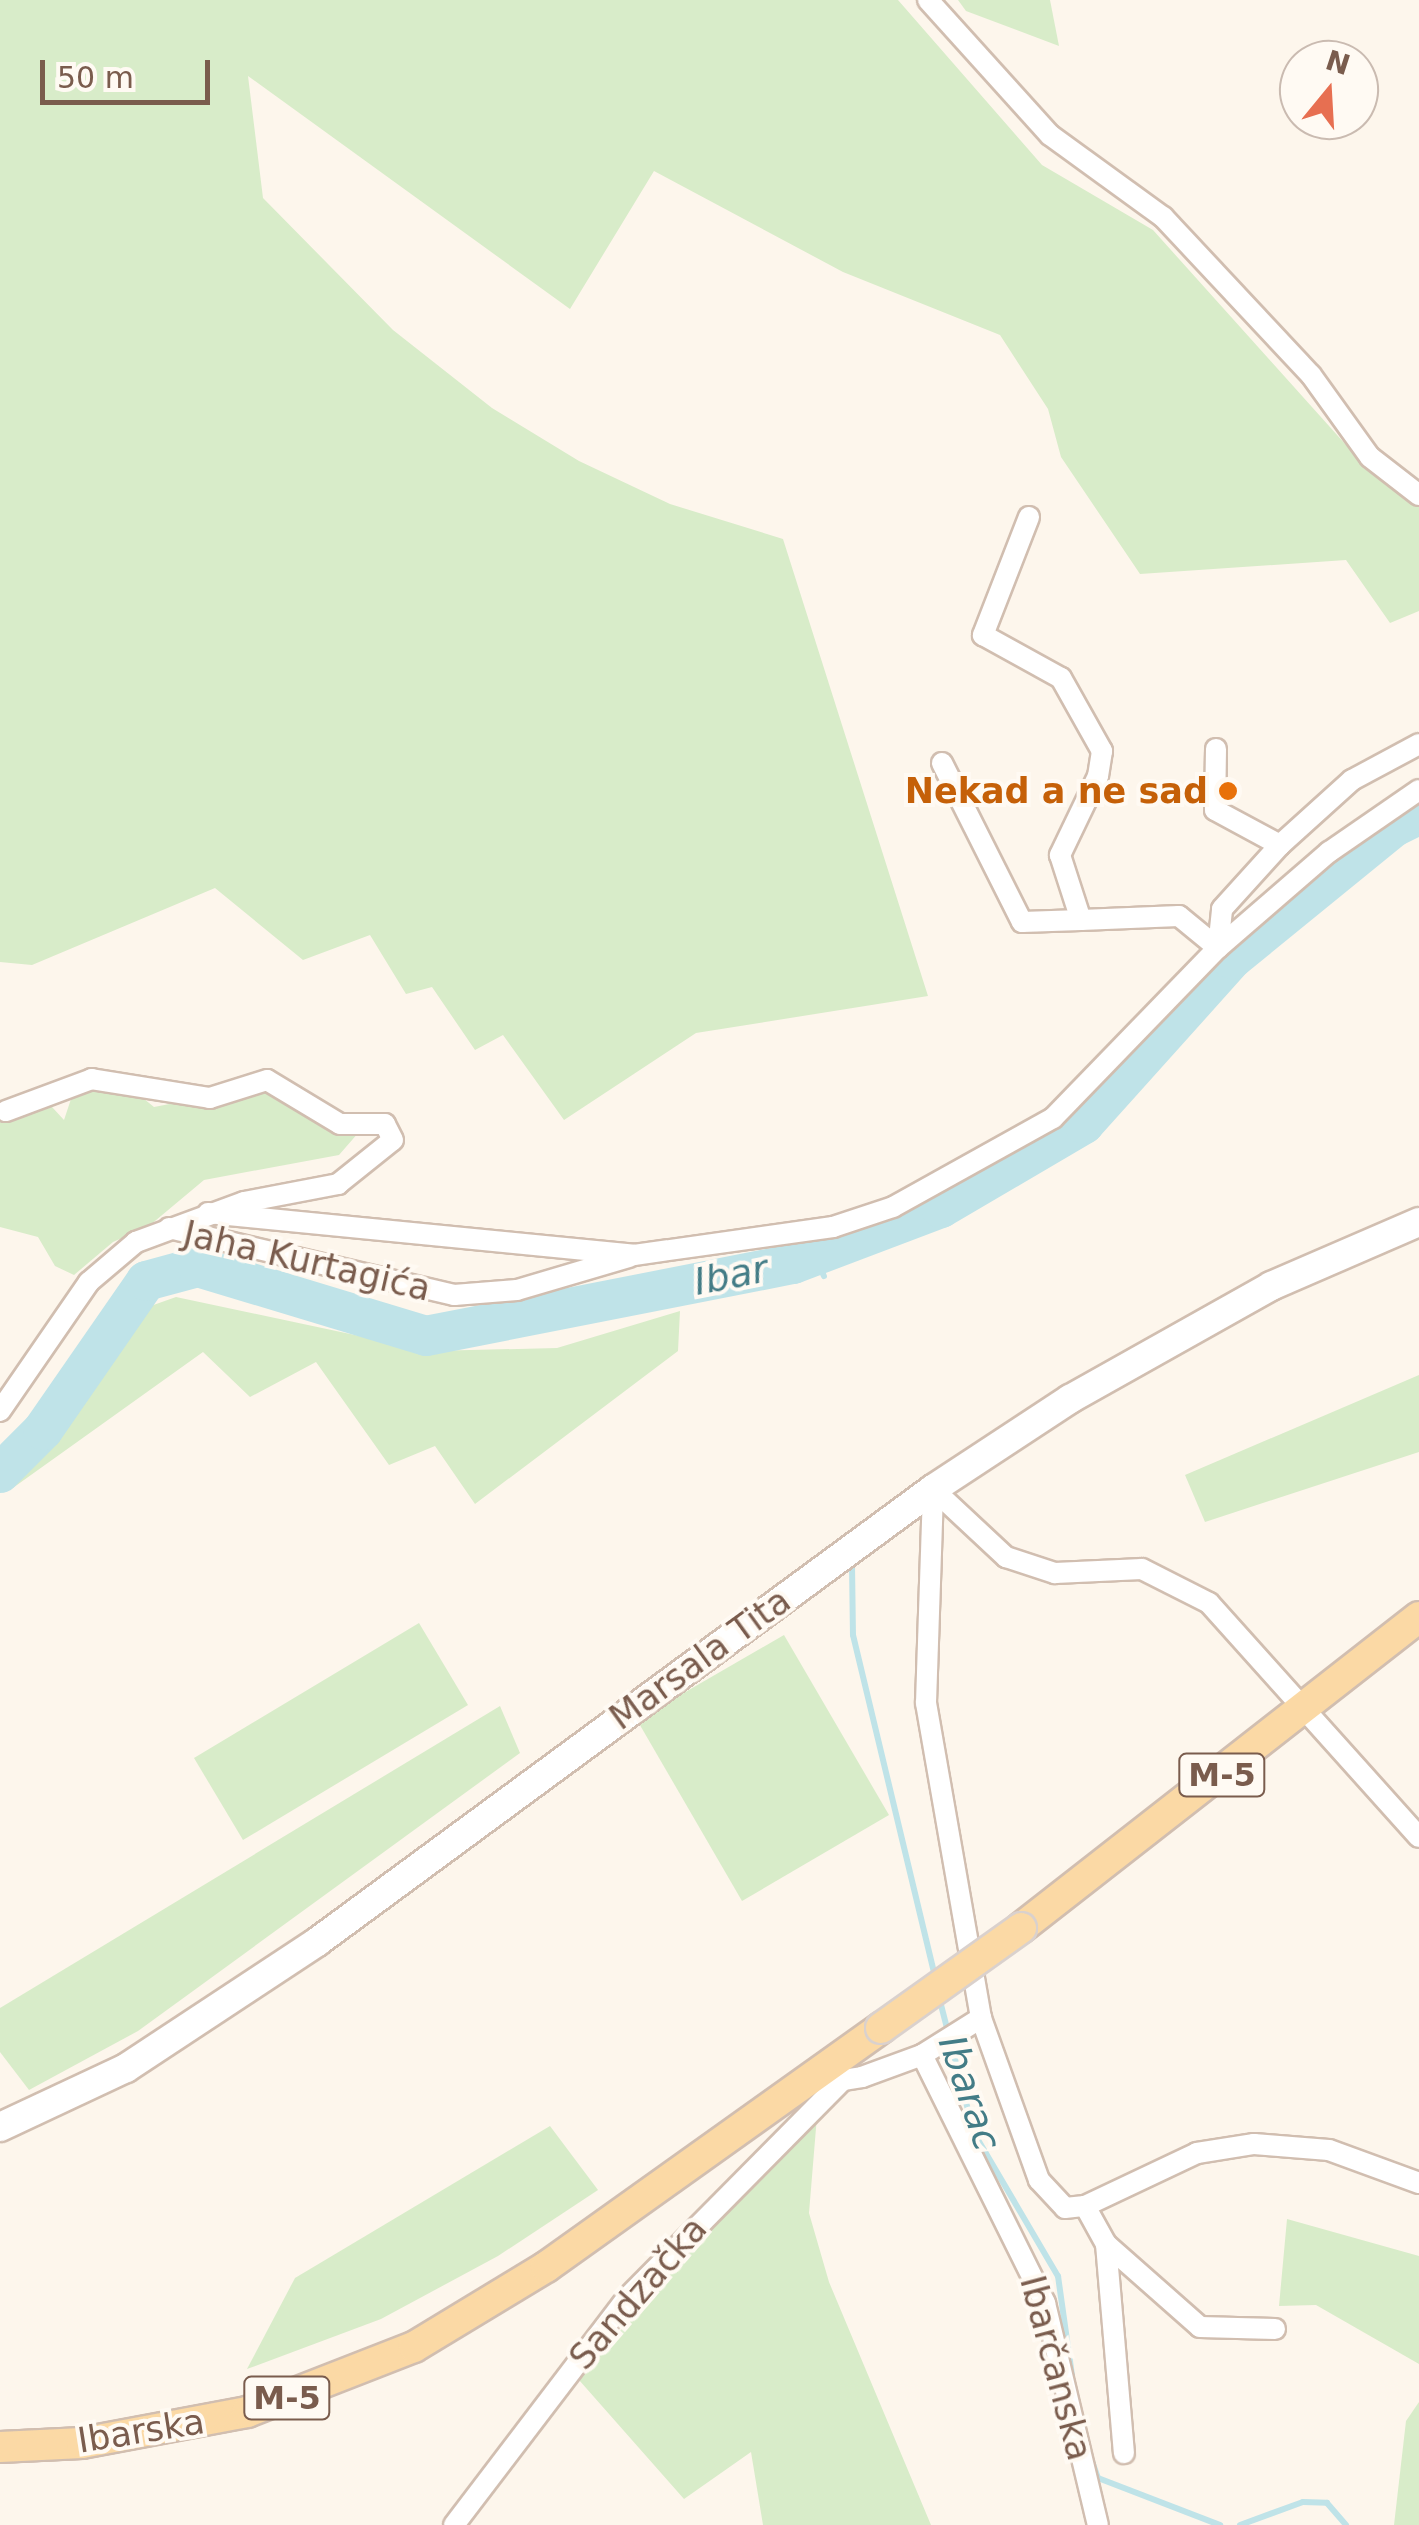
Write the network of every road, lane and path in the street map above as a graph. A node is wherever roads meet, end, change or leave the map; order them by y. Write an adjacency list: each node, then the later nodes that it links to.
1 (928, 0): 2 (street)
2 (1419, 495)
3 (1029, 517): 9 (street)
4 (1419, 744): 8 (street)
5 (1216, 749): 8 (street)
6 (942, 762): 9 (street)
7 (1419, 790): 10 (street, Jaha Kurtagića)
8 (1280, 845): 10 (street)
9 (1081, 920): 10 (street)
10 (1218, 948): 15 (street, Jaha Kurtagića)
11 (6, 1111): 12 (street)
12 (208, 1213): 14 (street); 15 (street, Jaha Kurtagića)
13 (1419, 1222): 17 (street, Marsala Tita)
14 (169, 1228): 15 (street, Jaha Kurtagića); 16 (street, Jaha Kurtagića)
15 (634, 1255)
16 (0, 1411)
17 (933, 1489): 19 (street); 21 (street); 24 (street, Marsala Tita)
18 (1419, 1617): 19 (main road, M-5)
19 (1302, 1712): 20 (street); 23 (main road, M-5, bridge)
20 (1419, 1836)
21 (973, 2023): 22 (street); 26 (street)
22 (931, 2049): 23 (street); 32 (street, Ibarčanska)
23 (837, 2072): 29 (main road, Ibarska / M-5); 31 (street, Sandzačka)
24 (0, 2127)
25 (1419, 2182): 26 (street)
26 (1084, 2206): 27 (street)
27 (1106, 2244): 28 (street); 30 (street)
28 (1275, 2330)
29 (0, 2448)
30 (1124, 2453)
31 (454, 2525)
32 (1098, 2525)

